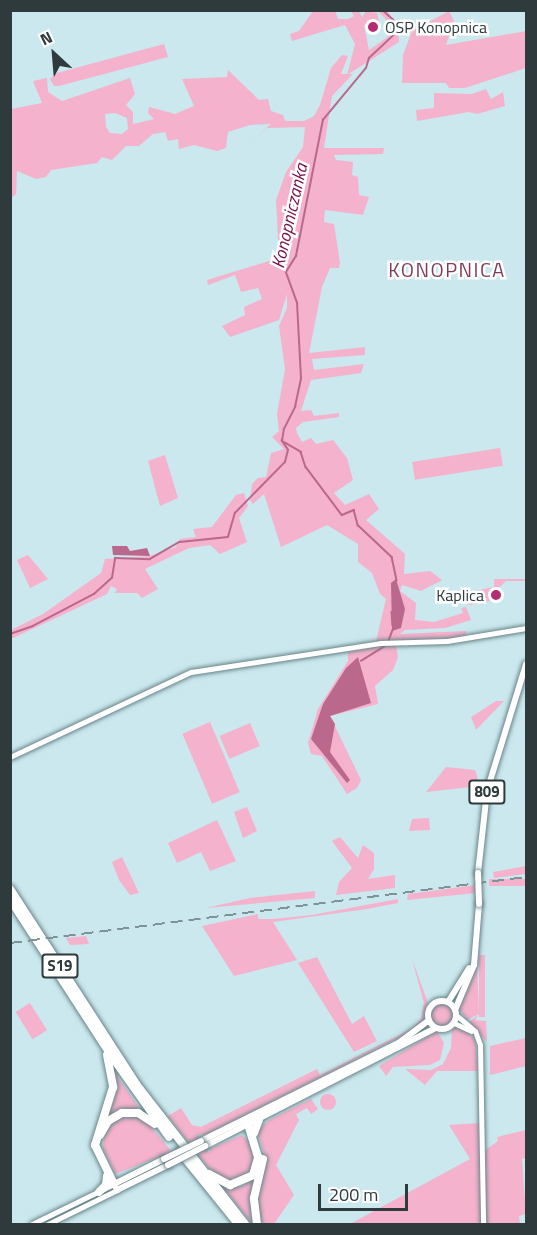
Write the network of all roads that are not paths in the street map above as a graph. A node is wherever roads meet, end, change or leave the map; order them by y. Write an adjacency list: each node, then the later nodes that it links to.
1 (525, 629): 3 (street)
2 (526, 664): 6 (main road, 809, bridge)
3 (10, 757)
4 (10, 889): 18 (highway, S19)
5 (10, 899): 12 (highway, S19)
6 (475, 957): 7 (main road, 809); 8 (main road, 809)
7 (448, 1002): 8 (main road); 9 (main road, 809)
8 (456, 1012): 10 (main road, 809); 13 (street)
9 (429, 1020): 11 (main road); 15 (main road, 809)
10 (454, 1023): 11 (main road); 13 (street)
11 (436, 1028): 14 (main road)
12 (98, 1035): 17 (highway, S19); 19 (highway)
13 (480, 1045): 27 (street)
14 (259, 1120): 15 (main road); 16 (highway)
15 (246, 1122): 16 (highway); 18 (highway); 20 (main road, bridge)
16 (254, 1133): 26 (highway)
17 (171, 1139): 20 (highway); 24 (highway, S19)
18 (192, 1158): 25 (highway, S19)
19 (107, 1174): 20 (highway); 21 (highway)
20 (116, 1187): 21 (street); 23 (street)
21 (99, 1192): 22 (street)
22 (32, 1224)
23 (48, 1224)
24 (238, 1224)
25 (245, 1224)
26 (256, 1224)
27 (483, 1224)

